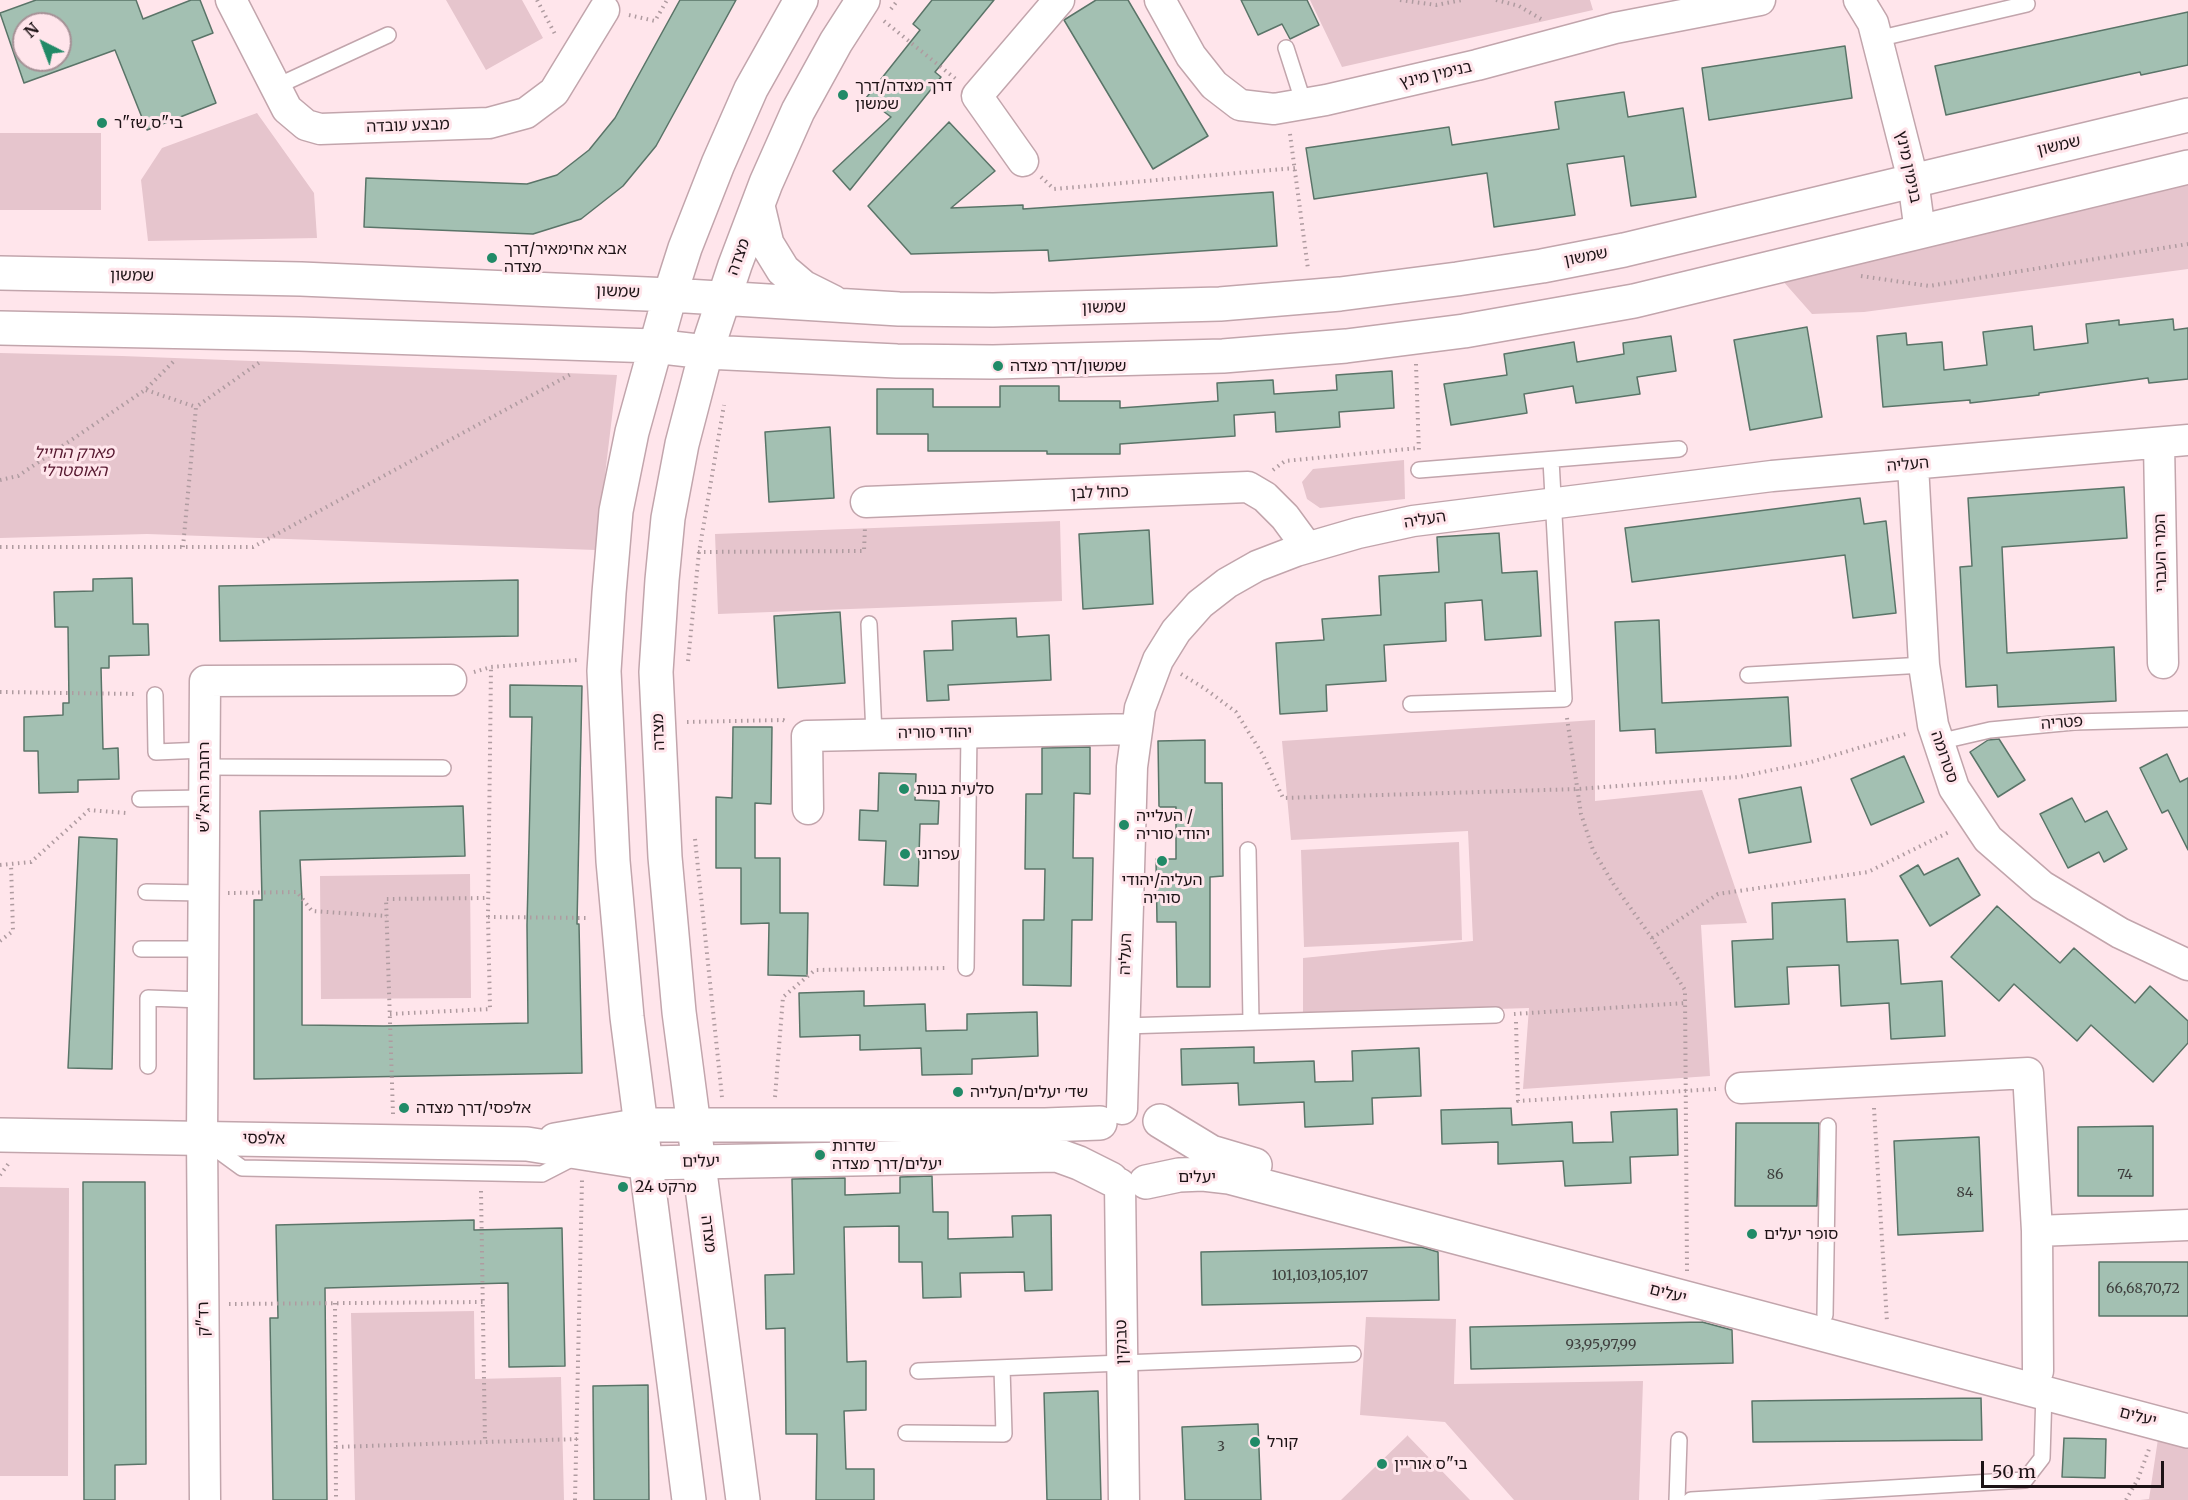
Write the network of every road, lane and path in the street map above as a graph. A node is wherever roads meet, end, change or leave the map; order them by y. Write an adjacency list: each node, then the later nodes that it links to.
1 (231, 0): 21 (street, מבצע עובדה)
2 (537, 0): 20 (path)
3 (667, 0): 15 (path)
4 (801, 0): 34 (main road)
5 (1059, 0): 22 (street)
6 (1160, 0): 23 (street, בנימין מינץ)
7 (1400, 0): 13 (path)
8 (1462, 0): 13 (path)
9 (1496, 0): 18 (path)
10 (1760, 0): 18 (street, בנימין מינץ)
11 (1859, 0): 17 (street, בנימין מינץ)
12 (862, 1): 22 (path); 29 (main road, מצדה)
13 (1409, 1)
14 (2027, 4): 17 (lane)
15 (604, 10): 20 (street, מבצע עובדה)
16 (388, 35): 21 (lane)
17 (1877, 39): 28 (street, בנימין מינץ)
18 (1562, 43): 23 (street, בנימין מינץ)
19 (1286, 48): 23 (lane)
20 (572, 66): 21 (street, מבצע עובדה)
21 (275, 87)
22 (976, 96): 25 (street)
23 (1295, 106): 27 (path)
24 (2188, 115): 28 (main road, שמשון)
25 (1023, 160): 27 (path)
26 (2188, 167): 30 (main road)
27 (1295, 168): 35 (path)
28 (1913, 180): 30 (street, בנימין מינץ); 35 (main road, שמשון)
29 (758, 206): 36 (main road, מצדה); 37 (main road)
30 (1920, 232): 40 (main road)
31 (2188, 244): 33 (path)
32 (0, 273): 34 (main road, שמשון)
33 (1859, 276)
34 (670, 295): 36 (main road, שמשון); 41 (main road)
35 (1312, 297): 37 (main road, שמשון)
36 (724, 299): 37 (main road, שמשון); 42 (main road, מצדה)
37 (840, 306)
38 (0, 328): 39 (main road)
39 (204, 332): 41 (main road); 45 (path)
40 (1415, 337): 42 (main road); 50 (path)
41 (654, 346): 42 (main road); 65 (main road)
42 (706, 351): 62 (main road, מצדה)
43 (262, 360): 47 (path)
44 (583, 367): 60 (path)
45 (145, 390): 47 (path); 55 (path)
46 (725, 400): 63 (path)
47 (196, 407): 60 (path)
48 (2188, 440): 49 (street, העליה)
49 (2159, 443): 53 (street, העליה); 67 (street, המרי העברי)
50 (1418, 448): 54 (path); 56 (path)
51 (1679, 449): 52 (lane)
52 (1551, 460): 54 (lane); 58 (lane)
53 (1913, 465): 58 (street, העליה); 68 (street, סטרומה)
54 (1419, 470)
55 (0, 480)
56 (1248, 487): 57 (street, כחול לבן); 61 (street)
57 (866, 502): 63 (path)
58 (1555, 503): 61 (street, העליה); 75 (lane)
59 (0, 547): 60 (path)
60 (183, 547)
61 (1307, 547): 66 (street, העליה)
62 (665, 552): 63 (path); 78 (main road, מצדה)
63 (699, 552): 70 (path)
64 (869, 624): 81 (lane)
65 (605, 657): 69 (path); 100 (main road)
66 (1158, 660): 79 (street, העליה); 86 (path)
67 (2163, 663)
68 (1924, 665): 71 (lane); 82 (street, סטרומה)
69 (491, 668): 72 (path); 97 (path)
70 (687, 672)
71 (1748, 675)
72 (451, 680): 84 (street, רחבת הרא"ש)
73 (0, 692): 74 (path)
74 (155, 694): 84 (lane)
75 (1564, 699): 76 (lane); 86 (path)
76 (1411, 704)
77 (2188, 719): 82 (lane, פטריה)
78 (658, 722): 83 (path); 121 (main road, מצדה)
79 (1137, 729): 80 (street, יהודי סוריה); 113 (street, העליה)
80 (969, 732): 81 (street, יהודי סוריה); 106 (lane)
81 (874, 734): 83 (street, יהודי סוריה)
82 (1936, 734): 86 (path); 90 (street, סטרומה)
83 (807, 735): 89 (street)
84 (204, 758): 85 (lane); 87 (street, רחבת הרא"ש)
85 (443, 768)
86 (1578, 789): 101 (path)
87 (204, 798): 88 (lane); 96 (street, רחבת הרא"ש)
88 (138, 806): 93 (path)
89 (808, 809)
90 (1975, 819): 101 (path); 105 (street, סטרומה)
91 (694, 829): 121 (path)
92 (1248, 849): 112 (lane)
93 (11, 864): 94 (path); 102 (path)
94 (0, 865)
95 (146, 892): 96 (lane)
96 (203, 893): 98 (path); 104 (street, רחבת הרא"ש)
97 (488, 898): 98 (path); 99 (path)
98 (387, 915): 110 (path)
99 (488, 916): 100 (path); 110 (path)
100 (618, 918): 120 (main road)
101 (1652, 938): 108 (path)
102 (0, 941)
103 (141, 949): 104 (lane)
104 (203, 949): 107 (street, רחבת הרא"ש)
105 (2188, 965)
106 (966, 968): 122 (path)
107 (202, 1000): 114 (lane); 125 (street, רחבת הרא"ש)
108 (1686, 1003): 109 (path); 117 (path)
109 (1515, 1013): 111 (path); 117 (path)
110 (390, 1014): 126 (path)
111 (1496, 1015): 112 (lane)
112 (1251, 1022): 113 (lane)
113 (1123, 1026): 118 (street, העליה)
114 (148, 1066)
115 (1873, 1081): 116 (street); 134 (street); 140 (path)
116 (1741, 1088): 117 (path)
117 (1686, 1090): 135 (path)
118 (1111, 1116): 119 (main road); 122 (main road); 132 (main road)
119 (1160, 1121): 132 (main road); 135 (main road, יעלים)
120 (641, 1125): 121 (main road); 127 (main road, אלפסי); 130 (main road)
121 (709, 1125): 122 (main road); 129 (main road, מצדה)
122 (772, 1125)
123 (1828, 1126): 139 (lane)
124 (0, 1135): 125 (main road, אלפסי)
125 (202, 1138): 126 (main road, אלפסי); 131 (lane); 138 (street, רד"ק)
126 (394, 1142): 127 (main road, אלפסי)
127 (527, 1144): 128 (main road, אלפסי)
128 (583, 1153): 130 (main road, אלפסי); 131 (lane); 149 (path)
129 (699, 1162): 130 (main road, יעלים); 132 (main road, יעלים); 157 (main road, מצדה)
130 (646, 1163): 156 (main road)
131 (481, 1174): 136 (path)
132 (1126, 1182): 142 (street, טבנקין); 145 (main road, יעלים)
133 (2188, 1225): 134 (street)
134 (2037, 1231): 145 (street)
135 (1687, 1279): 139 (main road, יעלים)
136 (483, 1302): 137 (path); 151 (path)
137 (335, 1303): 138 (path); 152 (path)
138 (203, 1304): 153 (street, רד"ק)
139 (1825, 1315): 140 (main road, יעלים)
140 (1887, 1332): 145 (main road, יעלים)
141 (1353, 1354): 142 (lane)
142 (1122, 1363): 143 (lane); 158 (street, טבנקין)
143 (1002, 1368): 144 (lane); 148 (lane)
144 (918, 1371)
145 (2041, 1382): 146 (main road, יעלים); 147 (main road, יעלים); 160 (lane)
146 (2188, 1410)
147 (2173, 1427): 161 (path)
148 (906, 1433)
149 (577, 1439): 151 (path); 155 (path)
150 (1679, 1440): 159 (lane)
151 (485, 1442): 152 (path)
152 (336, 1447): 154 (path)
153 (205, 1500)
154 (336, 1500)
155 (575, 1500)
156 (689, 1500)
157 (743, 1500)
158 (1124, 1500)
159 (1677, 1500)
160 (1691, 1500)
161 (2126, 1500)

